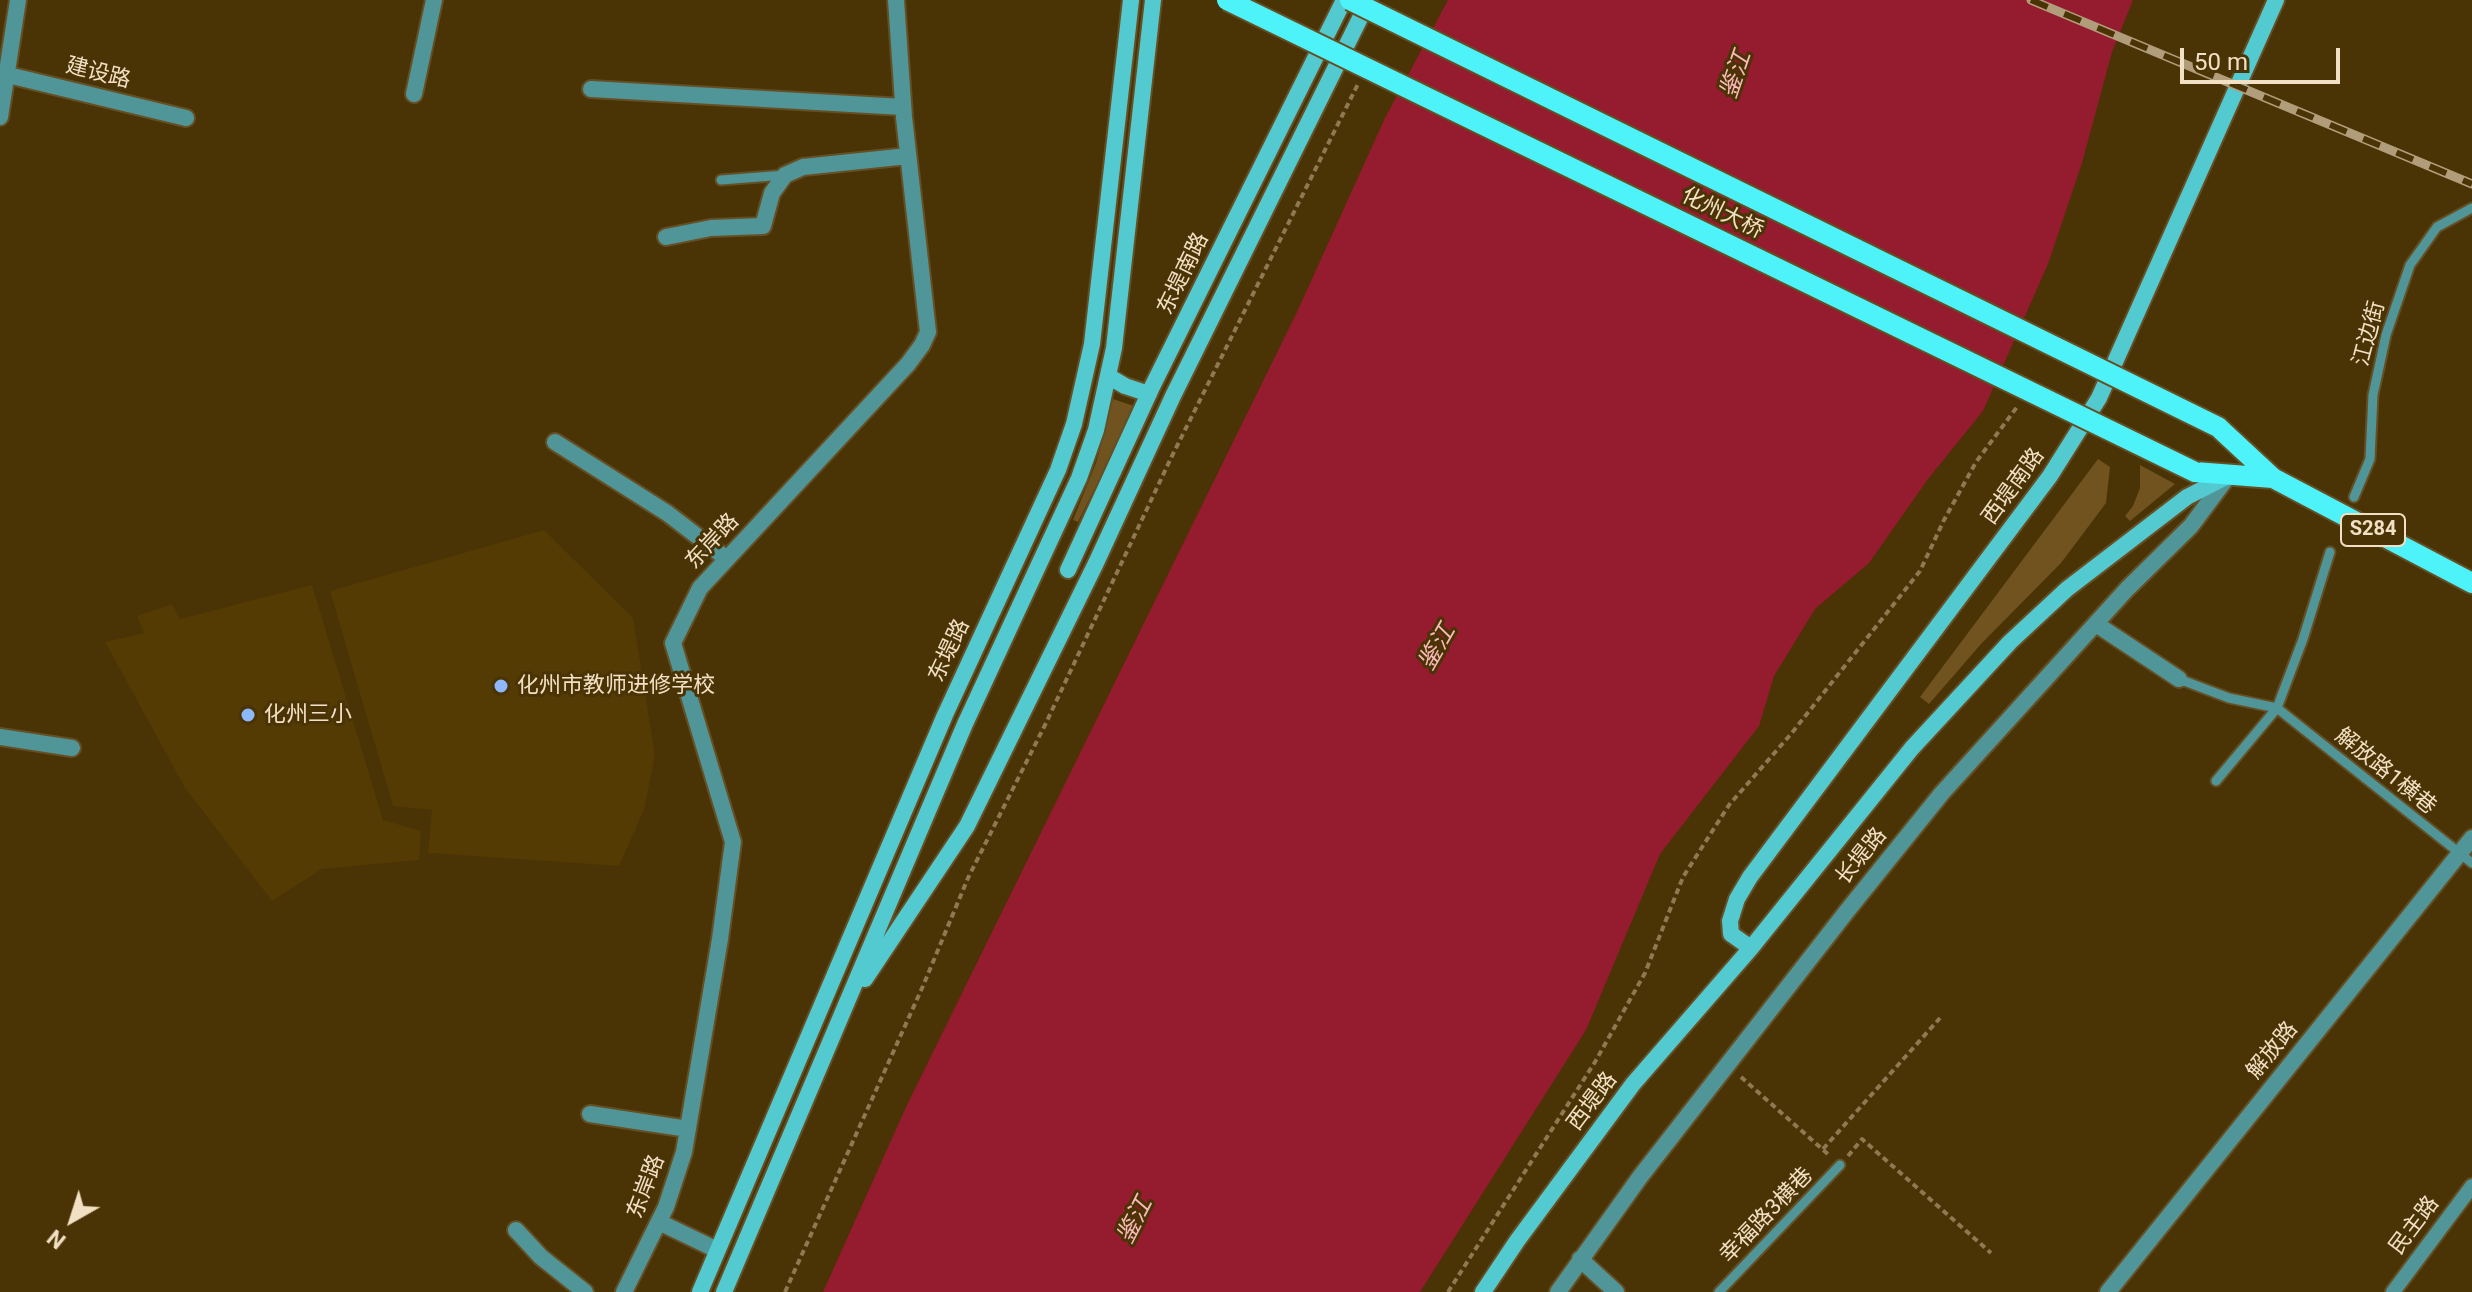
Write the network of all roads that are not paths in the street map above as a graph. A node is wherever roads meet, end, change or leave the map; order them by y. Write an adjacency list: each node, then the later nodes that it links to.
1 (18, 0): 10 (street)
2 (434, 0): 12 (street)
3 (896, 0): 13 (street, 东岸路)
4 (1131, 0): 31 (main road, 东堤路)
5 (1153, 0): 21 (main road, 东堤路)
6 (1227, 0): 24 (main road, 化州大桥, bridge)
7 (1347, 0): 22 (main road, 东堤南路); 25 (main road, 化州大桥, bridge)
8 (1369, 0): 29 (main road, 东堤南路)
9 (2276, 0): 42 (main road, 西堤南路)
10 (3, 73): 14 (street); 15 (street, 建设路)
11 (591, 89): 13 (street)
12 (414, 94)
13 (903, 107): 16 (street, 东岸路)
14 (0, 117)
15 (186, 118)
16 (908, 156): 17 (street); 28 (street, 东岸路)
17 (785, 175): 18 (lane); 20 (street)
18 (721, 180)
19 (2472, 208): 26 (lane, 江边街)
20 (666, 237)
21 (1108, 376): 22 (main road); 32 (main road, 东堤路)
22 (1149, 394): 30 (main road, 东堤南路)
23 (555, 442): 28 (street)
24 (2230, 475): 25 (main road); 34 (street, 长堤路); 42 (main road, 西堤路)
25 (2273, 478): 33 (main road, S284)
26 (2354, 497)
27 (2330, 552): 36 (lane)
28 (727, 559): 45 (street, 东岸路)
29 (1096, 563): 30 (main road); 43 (main road, 东堤南路)
30 (1068, 570): 32 (main road)
31 (1008, 577): 32 (main road); 50 (main road, 东堤路)
32 (1033, 578): 43 (main road, 东堤路)
33 (2472, 583)
34 (2096, 624): 35 (street); 51 (street, 长堤路)
35 (2179, 679): 36 (lane)
36 (2277, 708): 39 (lane); 41 (lane, 解放路1横巷)
37 (0, 737): 38 (street)
38 (72, 748)
39 (2216, 781)
40 (2472, 838): 41 (street, 解放路)
41 (2465, 858): 60 (street, 解放路)
42 (1751, 948): 56 (main road, 西堤路)
43 (842, 1014): 55 (main road, 东堤路)
44 (590, 1114): 45 (street)
45 (688, 1129): 48 (street, 东岸路)
46 (1840, 1165): 59 (lane, 幸福路3横巷)
47 (2472, 1186): 61 (street, 民主路)
48 (659, 1222): 50 (street); 53 (street, 东岸路)
49 (516, 1230): 52 (street)
50 (717, 1250): 54 (main road, 东堤路)
51 (1580, 1259): 57 (street, 长堤路); 58 (street)
52 (585, 1292)
53 (624, 1292)
54 (700, 1292)
55 (724, 1292)
56 (1483, 1292)
57 (1558, 1292)
58 (1616, 1292)
59 (1719, 1292)
60 (2108, 1292)
61 (2393, 1292)

